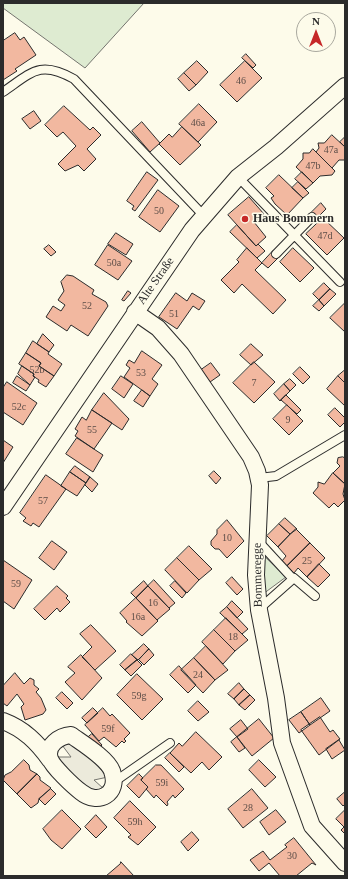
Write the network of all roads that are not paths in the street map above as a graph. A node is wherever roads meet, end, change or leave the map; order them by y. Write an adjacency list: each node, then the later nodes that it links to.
1 (345, 86): 3 (street, Alte Straße)
2 (3, 92): 4 (lane)
3 (238, 177): 4 (street, Alte Straße); 6 (lane)
4 (204, 216): 9 (street, Alte Straße)
5 (312, 217): 6 (lane)
6 (295, 235): 7 (lane); 8 (lane)
7 (276, 254)
8 (340, 282)
9 (135, 312): 11 (street, Bommeregge); 12 (street, Alte Straße)
10 (345, 435): 11 (lane)
11 (259, 478): 13 (street, Bommeregge)
12 (3, 507)
13 (257, 541): 14 (lane); 16 (street, Bommeregge)
14 (293, 579): 15 (lane); 16 (lane)
15 (315, 596)
16 (259, 610): 21 (street, Bommeregge)
17 (3, 720): 19 (street)
18 (170, 743): 20 (lane)
19 (50, 760): 20 (street); 20 (street)
20 (113, 782)
21 (345, 863)

